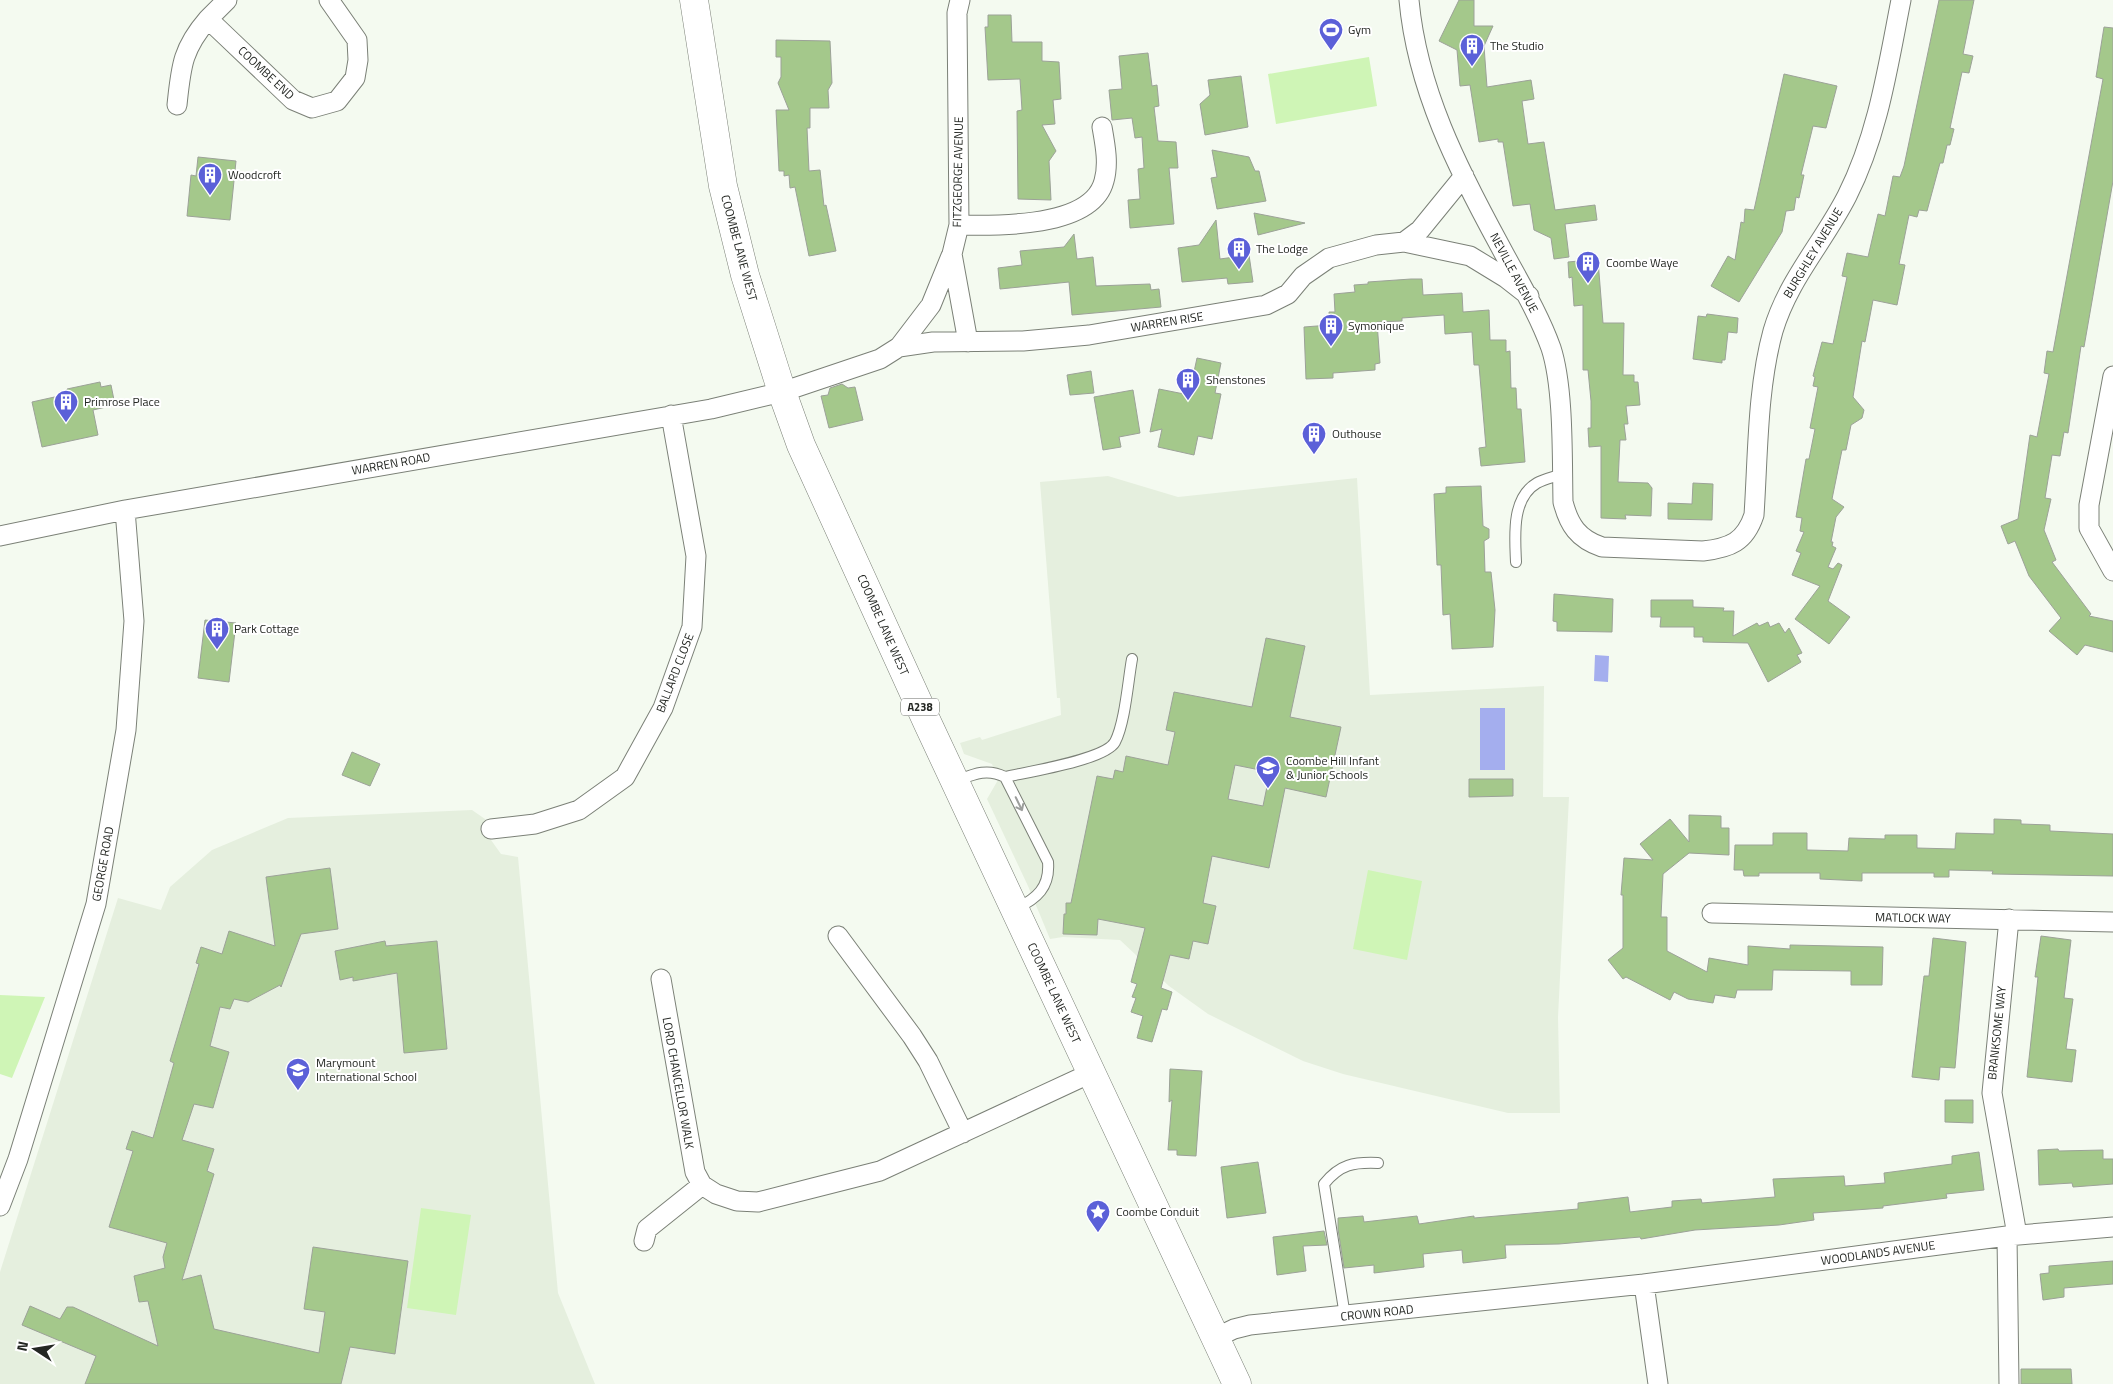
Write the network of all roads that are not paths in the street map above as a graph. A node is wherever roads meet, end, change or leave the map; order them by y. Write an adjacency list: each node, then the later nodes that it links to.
1 (227, 0): 7 (street)
2 (329, 0): 7 (street, COOMBE END)
3 (694, 0): 18 (main road, COOMBE LANE WEST / A238)
4 (960, 0): 11 (street, FITZGEORGE AVENUE)
5 (1409, 0): 10 (street, NEVILLE AVENUE)
6 (1901, 0): 23 (street, BURGHLEY AVENUE)
7 (208, 19): 8 (street)
8 (177, 105)
9 (1102, 128): 11 (street)
10 (1464, 176): 12 (street); 14 (street, NEVILLE AVENUE)
11 (959, 225): 13 (street, FITZGEORGE AVENUE)
12 (1404, 242): 14 (street, WARREN RISE); 15 (street, WARREN RISE)
13 (952, 254): 15 (street, FITZGEORGE AVENUE); 16 (street)
14 (1529, 296): 20 (street, NEVILLE AVENUE)
15 (968, 342): 16 (street, WARREN RISE)
16 (899, 347): 18 (street, WARREN RISE)
17 (2113, 376): 25 (street)
18 (782, 392): 19 (street, WARREN ROAD); 28 (main road, COOMBE LANE WEST / A238)
19 (670, 415): 21 (street, WARREN ROAD); 29 (street, BALLARD CLOSE)
20 (1562, 474): 23 (street, NEVILLE AVENUE); 24 (lane)
21 (125, 510): 22 (street, WARREN ROAD); 40 (street, GEORGE ROAD)
22 (0, 536)
23 (1655, 550)
24 (1516, 562)
25 (2113, 571)
26 (1132, 658): 27 (lane)
27 (1005, 776): 28 (lane); 30 (lane, one-way to 30)
28 (955, 782): 30 (main road, COOMBE LANE WEST / A238)
29 (491, 829)
30 (1015, 909): 36 (main road, COOMBE LANE WEST / A238)
31 (1712, 914): 32 (street, MATLOCK WAY)
32 (2009, 919): 33 (street, MATLOCK WAY); 42 (street, BRANKSOME WAY)
33 (2113, 922)
34 (838, 936): 37 (street)
35 (660, 979): 39 (street, LORD CHANCELLOR WALK)
36 (1091, 1073): 37 (street); 47 (main road, COOMBE LANE WEST / A238)
37 (963, 1133): 39 (street)
38 (1378, 1163): 46 (lane)
39 (702, 1185): 43 (street)
40 (0, 1206)
41 (2113, 1227): 42 (street, WOODLANDS AVENUE)
42 (2012, 1235): 44 (street, WOODLANDS AVENUE); 50 (street, BRANKSOME WAY)
43 (644, 1241)
44 (1644, 1284): 45 (street, WOODLANDS AVENUE); 49 (street)
45 (1541, 1295): 46 (street, CROWN ROAD)
46 (1345, 1316): 47 (street, CROWN ROAD)
47 (1215, 1338): 48 (main road, COOMBE LANE WEST / A238)
48 (1237, 1384)
49 (1658, 1384)
50 (2009, 1384)

